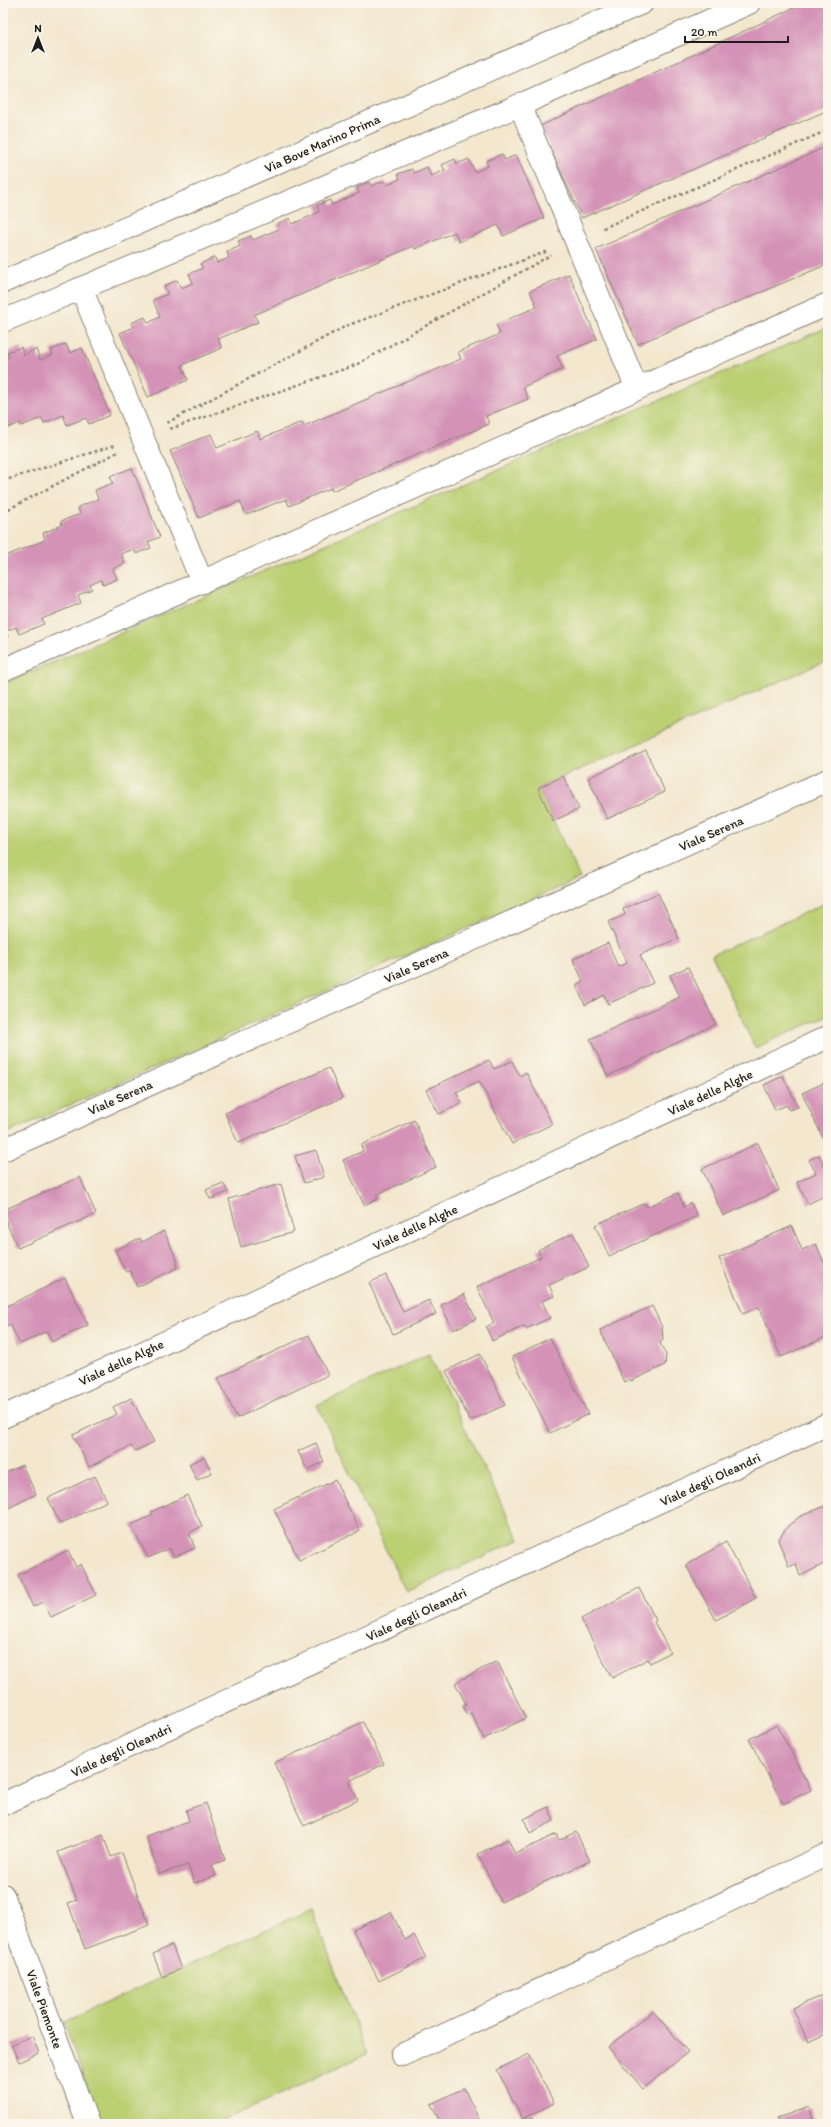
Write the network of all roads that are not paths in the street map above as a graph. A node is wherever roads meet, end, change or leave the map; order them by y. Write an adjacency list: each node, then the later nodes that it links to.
1 (642, 3): 4 (street, Via Bove Marino Prima)
2 (749, 3): 3 (street)
3 (520, 105): 5 (street); 8 (street)
4 (3, 282)
5 (81, 288): 7 (street); 9 (street)
6 (828, 304): 8 (street)
7 (3, 321)
8 (636, 390): 9 (street)
9 (202, 582): 10 (street)
10 (3, 670)
11 (828, 780): 13 (street, Viale Serena)
12 (828, 1037): 14 (street, Viale delle Alghe)
13 (3, 1150)
14 (3, 1417)
15 (828, 1424): 16 (street, Viale degli Oleandri)
16 (3, 1804)
17 (828, 1854): 19 (street)
18 (3, 1895): 20 (street, Viale Piemonte)
19 (402, 2055)
20 (88, 2124)

